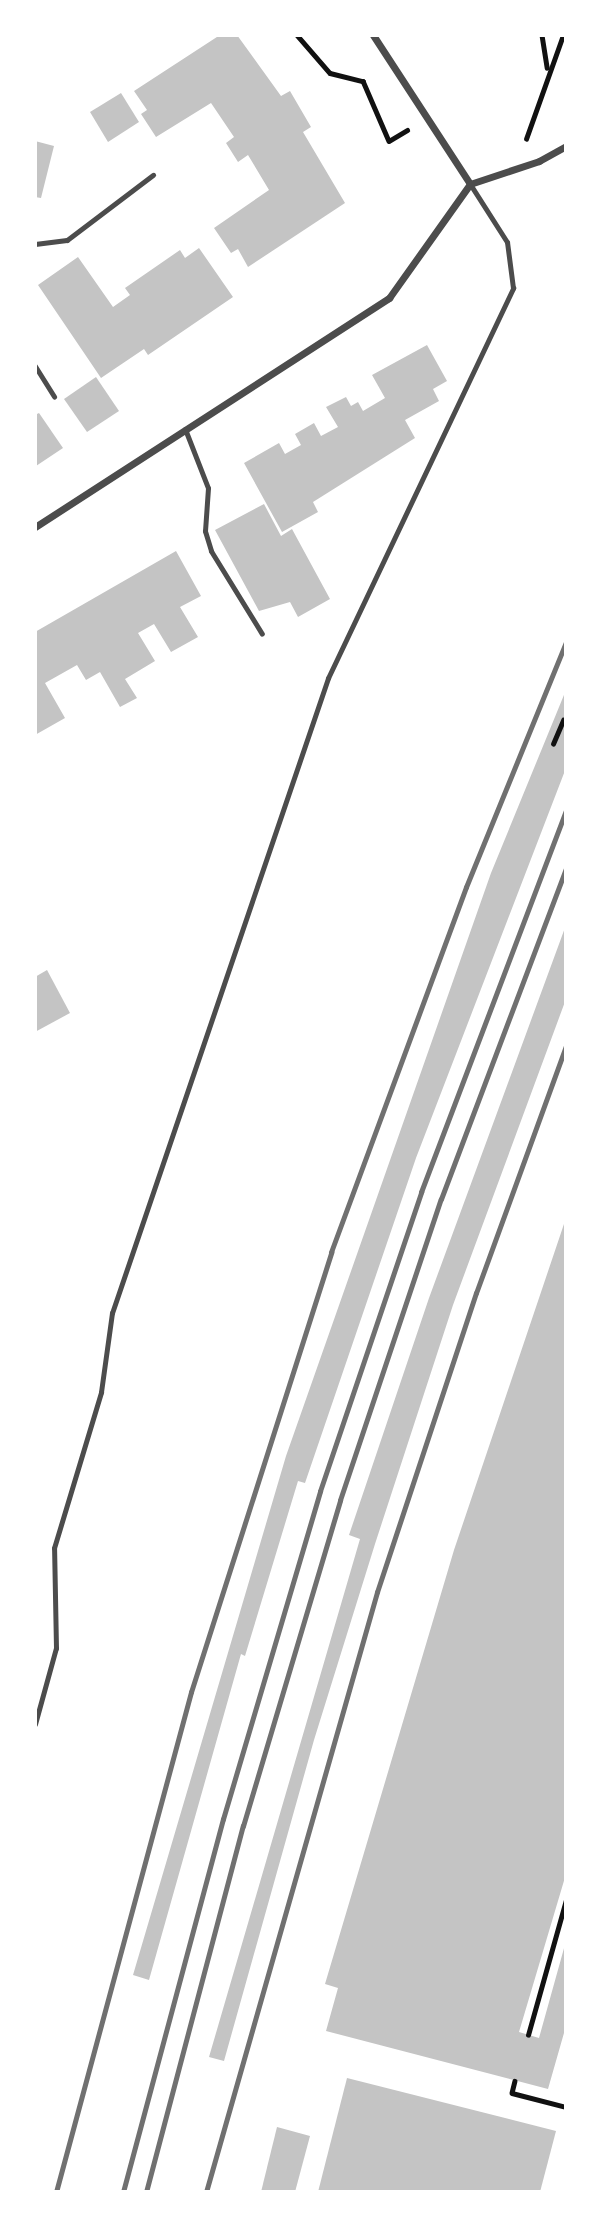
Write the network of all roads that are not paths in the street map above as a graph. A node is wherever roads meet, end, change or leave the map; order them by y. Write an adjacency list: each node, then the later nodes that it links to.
1 (373, 35): 4 (street)
2 (566, 146): 4 (street)
3 (153, 175): 5 (lane)
4 (470, 184): 8 (street); 11 (lane)
5 (35, 244)
6 (35, 366): 7 (lane)
7 (54, 397)
8 (185, 429): 9 (street); 10 (lane)
9 (35, 527)
10 (262, 634)
11 (35, 1724)

